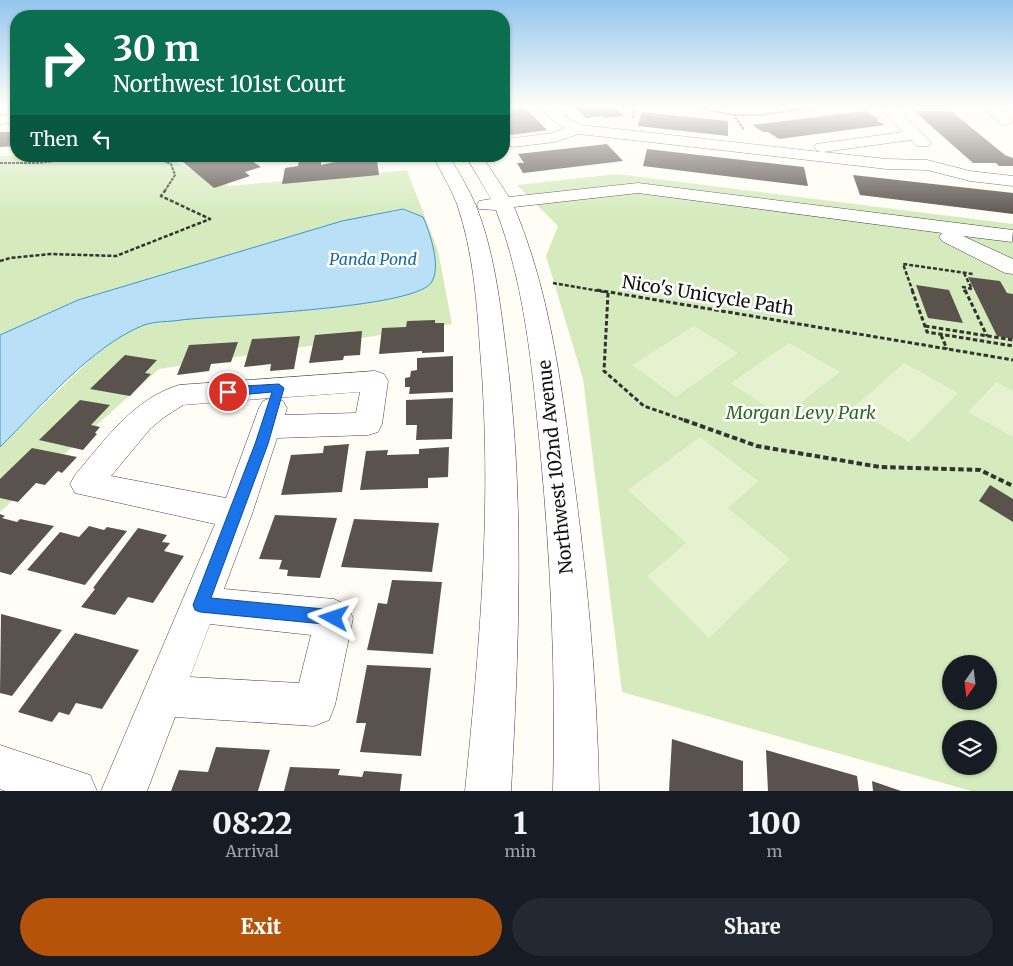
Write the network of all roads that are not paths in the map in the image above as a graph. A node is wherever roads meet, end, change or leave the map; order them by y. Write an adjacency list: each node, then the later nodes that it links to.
1 (706, 144): 4 (street)
2 (844, 144): 4 (street)
3 (923, 144): 7 (street)
4 (810, 156): 7 (street)
5 (444, 162): 10 (street)
6 (478, 162): 9 (street, Northwest 102nd Avenue)
7 (927, 165): 8 (street)
8 (1013, 181)
9 (502, 204): 10 (street); 11 (street); 24 (street, Northwest 102nd Avenue)
10 (467, 207): 23 (street)
11 (919, 224): 12 (street); 13 (street)
12 (1012, 236): 13 (street)
13 (991, 256): 14 (street)
14 (1013, 268)
15 (279, 388): 16 (street); 16 (street); 17 (street)
16 (267, 426): 17 (street)
17 (236, 514): 18 (street)
18 (200, 605): 19 (street); 19 (street)
19 (163, 696): 22 (street)
20 (0, 766): 21 (street)
21 (74, 791)
22 (124, 791)
23 (488, 791)
24 (576, 791)

